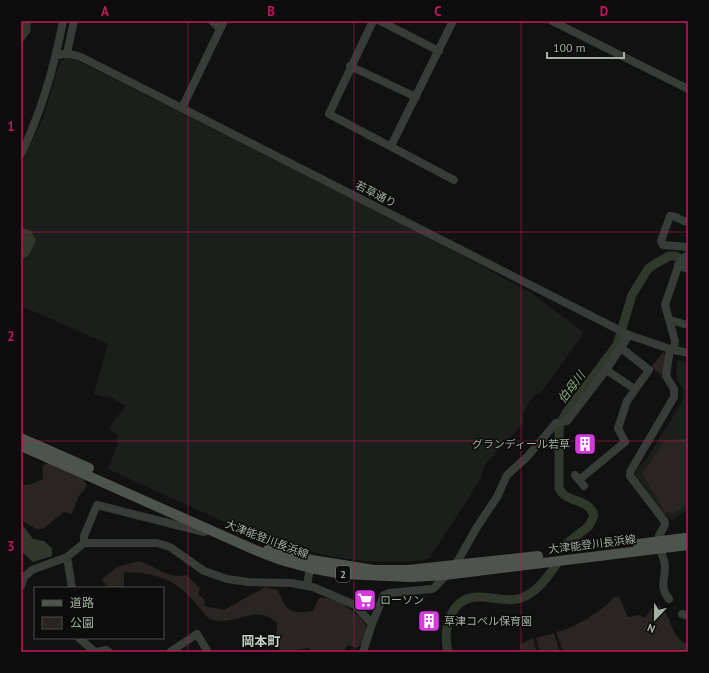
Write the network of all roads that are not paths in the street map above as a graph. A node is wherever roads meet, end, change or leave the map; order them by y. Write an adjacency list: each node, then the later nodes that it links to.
1 (63, 21): 11 (street)
2 (74, 21): 10 (street)
3 (212, 21): 8 (street)
4 (373, 21): 12 (street)
5 (380, 21): 9 (street)
6 (453, 21): 9 (street)
7 (552, 21): 13 (street)
8 (222, 25): 15 (street)
9 (440, 51): 14 (street)
10 (67, 53): 11 (street); 15 (street, 若草通り)
11 (56, 56): 17 (street)
12 (350, 66): 14 (street); 16 (street)
13 (688, 89)
14 (416, 97): 16 (street)
15 (182, 108): 25 (street, 若草通り)
16 (390, 146): 18 (street)
17 (21, 154)
18 (454, 180)
19 (688, 222): 20 (street)
20 (688, 247)
21 (682, 260): 22 (street); 23 (street)
22 (688, 269)
23 (670, 320): 24 (street); 27 (street)
24 (688, 325)
25 (624, 332): 26 (street); 27 (street, 若草通り)
26 (621, 348): 29 (street); 30 (street)
27 (672, 350): 28 (street, 若草通り); 37 (street)
28 (688, 352)
29 (606, 370): 30 (street); 40 (street)
30 (635, 389): 33 (street)
31 (21, 438): 40 (main road, 大津能登川長浜線 / 2)
32 (21, 446): 34 (main road, 大津能登川長浜線 / 2)
33 (580, 480)
34 (209, 530): 36 (street); 41 (main road, 大津能登川長浜線 / 2)
35 (688, 538): 37 (main road, 大津能登川長浜線 / 2)
36 (84, 543): 39 (street); 44 (street)
37 (659, 545): 38 (main road, 大津能登川長浜線 / 2); 40 (main road, 大津能登川長浜線 / 2); 42 (main road, 大津能登川長浜線 / 2); 46 (street)
38 (688, 545)
39 (67, 557): 43 (street); 45 (street)
40 (456, 564): 42 (street)
41 (310, 568): 42 (main road, 大津能登川長浜線 / 2); 44 (street)
42 (445, 575): 47 (street)
43 (21, 586)
44 (306, 586): 47 (street)
45 (72, 587)
46 (669, 599)
47 (372, 624): 53 (street)
48 (80, 639): 49 (street)
49 (96, 652): 50 (street)
50 (109, 652)
51 (170, 652): 52 (street)
52 (208, 652)
53 (363, 652)

